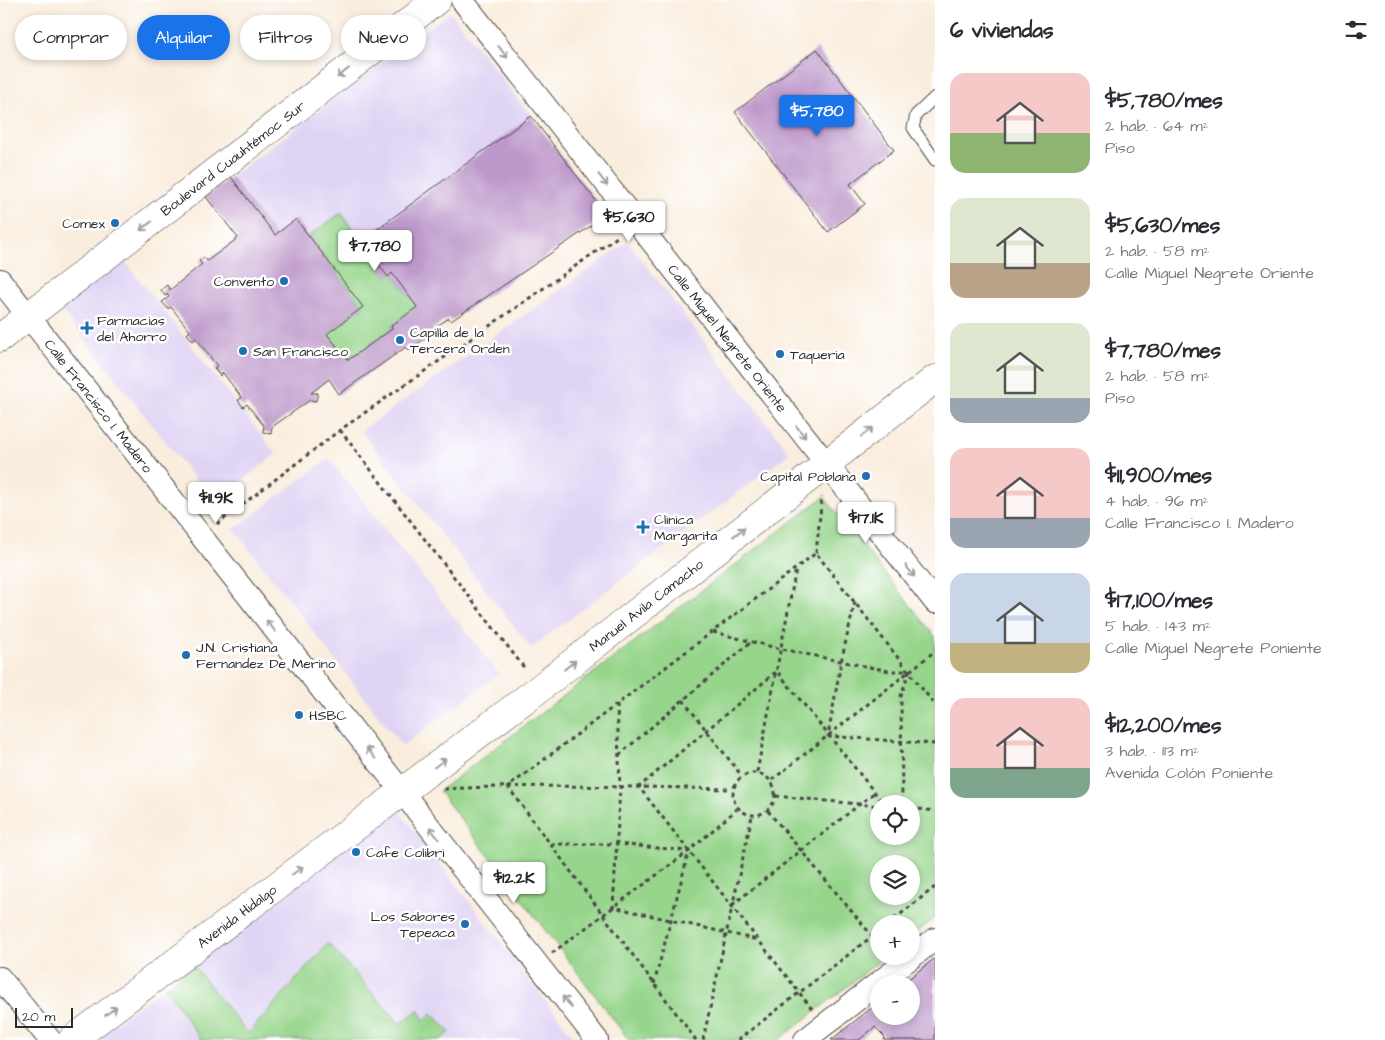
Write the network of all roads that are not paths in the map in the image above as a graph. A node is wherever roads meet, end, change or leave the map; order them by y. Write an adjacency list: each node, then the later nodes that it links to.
1 (437, 0): 6 (main road, Boulevard Cuauhtémoc Sur, one-way to 6)
2 (462, 0): 9 (street, Calle Miguel Negrete Oriente, one-way to 9)
3 (935, 97): 4 (lane)
4 (935, 160)
5 (0, 280): 6 (street, Calle Francisco I. Madero)
6 (29, 317): 7 (main road, Boulevard Cuauhtémoc Sur); 11 (street, Calle Francisco I. Madero, one-way to 6)
7 (0, 338)
8 (935, 379): 9 (main road, Manuel Avila Camacho, one-way to 8)
9 (826, 464): 10 (street, Calle Miguel Negrete Oriente, one-way to 10); 11 (main road, Manuel Avila Camacho, one-way to 9)
10 (935, 602)
11 (401, 792): 15 (main road, Avenida Hidalgo, one-way to 11); 16 (street, Calle Francisco I. Madero, one-way to 11)
12 (935, 939): 17 (street)
13 (0, 978): 14 (street)
14 (50, 1040)
15 (72, 1040)
16 (597, 1040)
17 (805, 1040)

